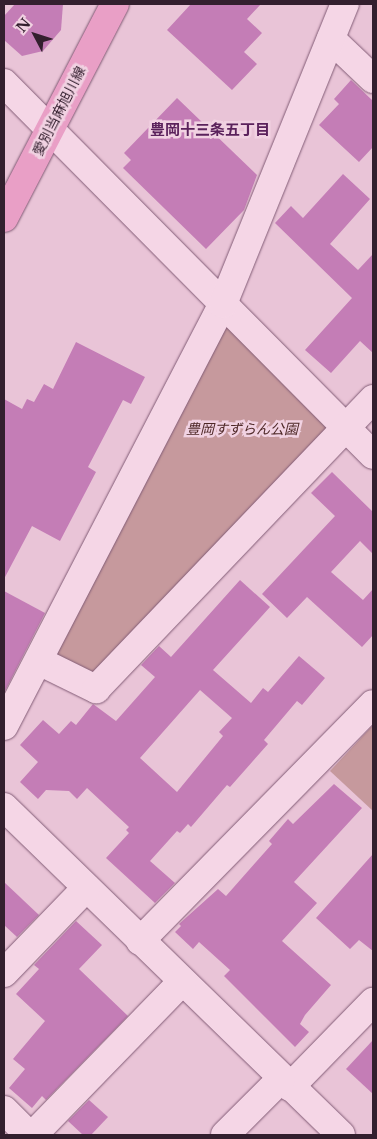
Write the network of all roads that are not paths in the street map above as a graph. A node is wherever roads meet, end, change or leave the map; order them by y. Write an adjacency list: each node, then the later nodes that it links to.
1 (115, 4): 6 (main road, 愛別当麻旭川線)
2 (345, 4): 3 (street)
3 (332, 39): 4 (street); 8 (street)
4 (373, 79)
5 (4, 83): 6 (street)
6 (50, 128): 7 (main road, 愛別当麻旭川線); 8 (street)
7 (4, 218)
8 (223, 304): 10 (street); 12 (street)
9 (373, 399): 10 (street)
10 (346, 428): 11 (street); 12 (street)
11 (373, 454)
12 (40, 661): 14 (street)
13 (373, 704): 17 (street)
14 (4, 726)
15 (4, 807): 16 (street)
16 (86, 888): 17 (street); 18 (street)
17 (140, 941): 19 (street)
18 (4, 973)
19 (182, 982): 21 (street); 24 (street)
20 (373, 1002): 21 (street)
21 (286, 1083): 25 (street); 26 (street)
22 (4, 1110): 23 (street)
23 (29, 1135)
24 (33, 1135)
25 (225, 1135)
26 (341, 1135)

